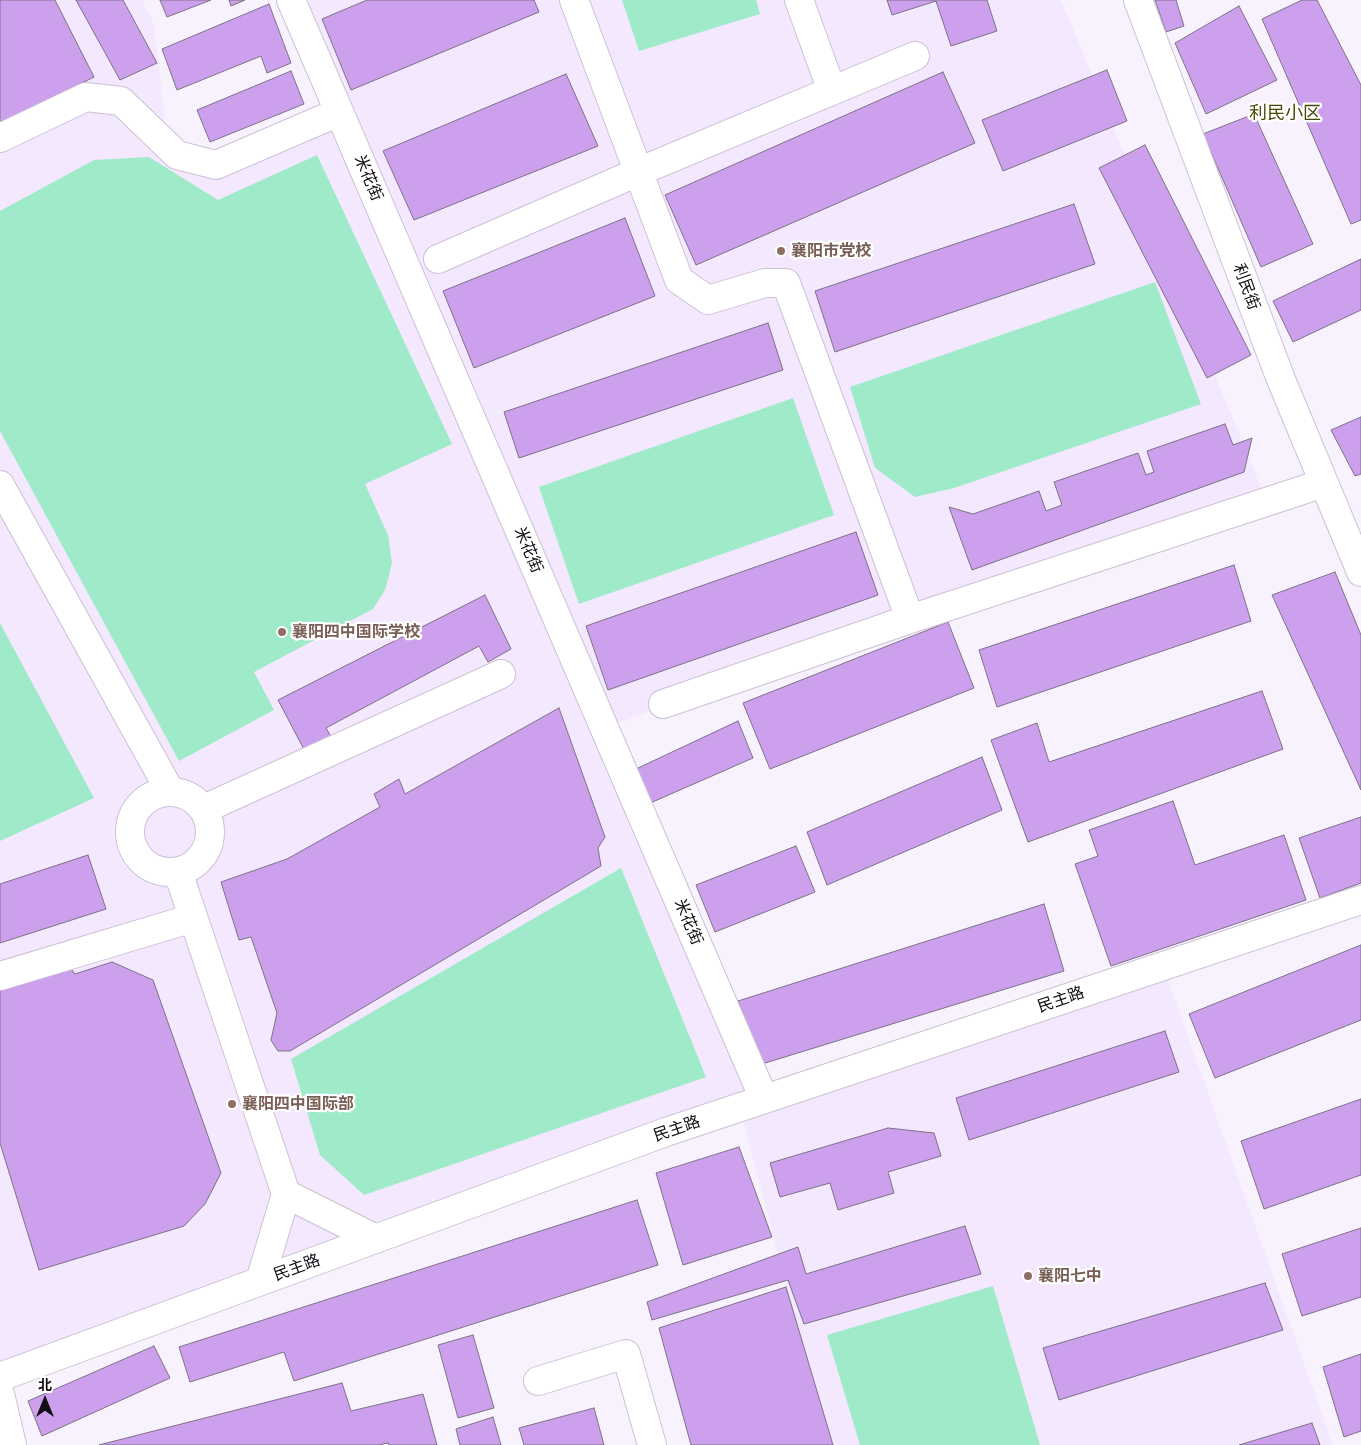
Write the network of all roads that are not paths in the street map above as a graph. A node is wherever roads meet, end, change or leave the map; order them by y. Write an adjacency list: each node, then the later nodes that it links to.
1 (291, 0): 7 (street, 米花街)
2 (574, 0): 9 (street)
3 (799, 0): 6 (street)
4 (1138, 0): 11 (street, 利民街)
5 (915, 56): 6 (street)
6 (832, 90): 9 (street)
7 (339, 112): 8 (street); 23 (street, 米花街)
8 (0, 138)
9 (638, 172): 10 (street); 14 (street)
10 (438, 259)
11 (1324, 483): 13 (street, 利民街); 14 (street)
12 (0, 485): 17 (street)
13 (1361, 572)
14 (910, 619): 16 (street)
15 (501, 674): 18 (street)
16 (664, 704)
17 (170, 791): 18 (street); 19 (street)
18 (204, 809): 19 (street)
19 (178, 872): 21 (street)
20 (1361, 900): 23 (street, 民主路)
21 (193, 918): 22 (street); 24 (street)
22 (0, 976)
23 (764, 1099): 25 (street, 民主路)
24 (286, 1194): 25 (street); 26 (street)
25 (376, 1239): 26 (street, 民主路)
26 (260, 1281): 27 (street, 民主路)
27 (0, 1377)
28 (538, 1380): 31 (street)
29 (0, 1394): 30 (street)
30 (12, 1445)
31 (652, 1445)

